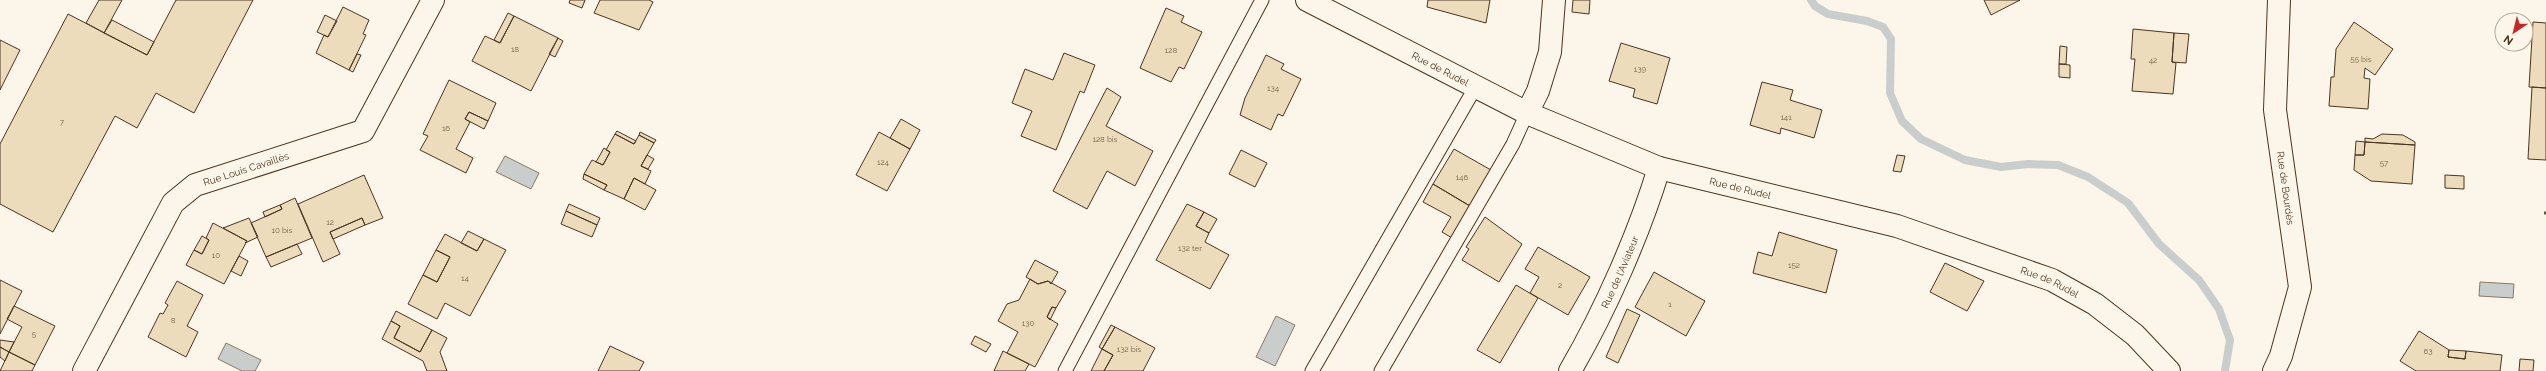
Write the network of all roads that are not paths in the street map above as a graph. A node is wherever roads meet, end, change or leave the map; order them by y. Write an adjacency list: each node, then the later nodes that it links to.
1 (433, 0): 9 (street, Rue Louis Cavaillès)
2 (1262, 0): 10 (lane)
3 (1307, 0): 6 (street, Rue de Rudel)
4 (1554, 0): 7 (street)
5 (2279, 0): 15 (street, Rue de Bourdès)
6 (1475, 88): 7 (street, Rue de Rudel); 11 (lane)
7 (1527, 113): 8 (street, Rue de Rudel); 12 (lane)
8 (1659, 168): 13 (street, Rue de l'Aviateur); 14 (street, Rue de Rudel)
9 (84, 371)
10 (1065, 371)
11 (1312, 371)
12 (1381, 371)
13 (1570, 371)
14 (2168, 371)
15 (2274, 371)

